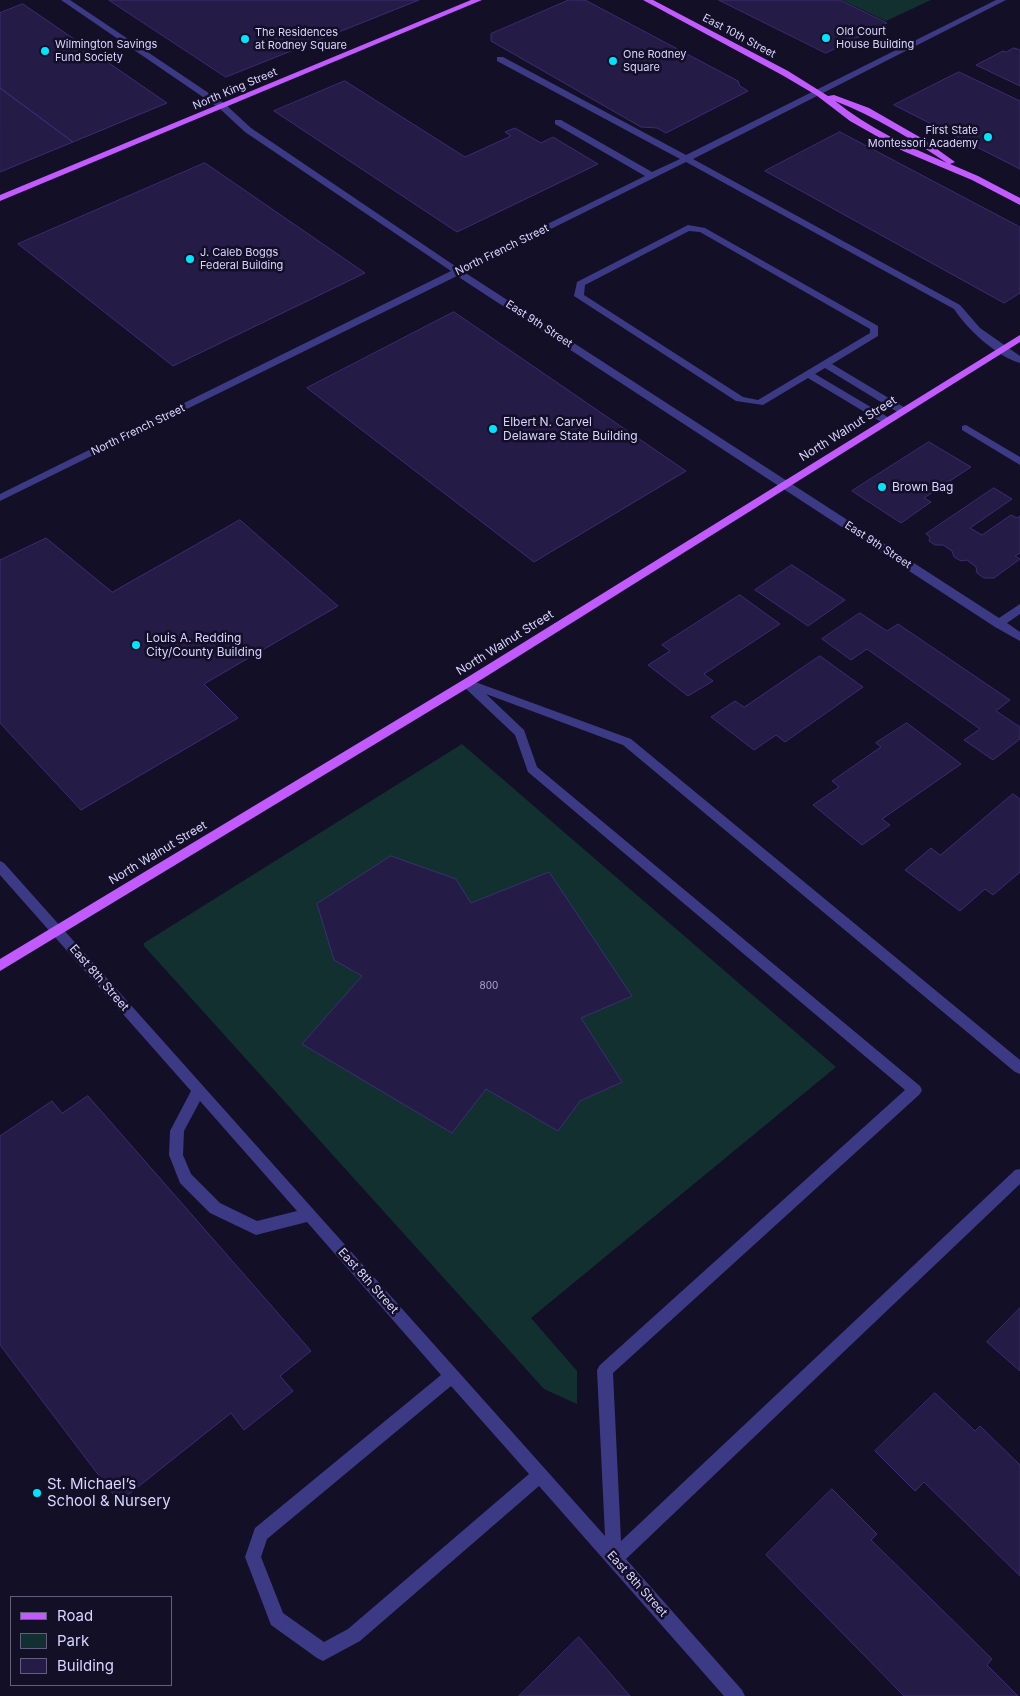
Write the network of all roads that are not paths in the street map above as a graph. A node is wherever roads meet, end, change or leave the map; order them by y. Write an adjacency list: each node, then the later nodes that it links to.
1 (65, 0): 7 (street, East 9th Street)
2 (478, 0): 7 (main road, North King Street)
3 (647, 0): 6 (main road, East 10th Street)
4 (1002, 0): 6 (street, North French Street)
5 (500, 59): 9 (street)
6 (819, 93): 9 (street, North French Street); 11 (main road, East 10th Street); 11 (main road, East 10th Street)
7 (222, 106): 12 (main road, North King Street); 14 (street, East 9th Street)
8 (558, 122): 10 (street)
9 (686, 159): 10 (street, North French Street); 16 (street)
10 (652, 176): 14 (street, North French Street)
11 (975, 178): 13 (main road, East 10th Street)
12 (0, 198)
13 (1020, 202)
14 (458, 272): 24 (street, East 9th Street); 25 (street, North French Street)
15 (1020, 338): 16 (main road, North Walnut Street)
16 (1002, 350): 17 (street); 20 (main road, North Walnut Street)
17 (1020, 360)
18 (825, 364): 19 (street); 19 (street); 20 (street)
19 (808, 374): 21 (street)
20 (903, 411): 21 (main road, North Walnut Street)
21 (887, 422): 24 (main road, North Walnut Street)
22 (966, 428): 23 (street)
23 (1020, 462)
24 (786, 485): 27 (street, East 9th Street); 29 (main road, North Walnut Street)
25 (0, 498)
26 (1020, 608): 27 (street)
27 (999, 624): 28 (street, East 9th Street)
28 (1020, 637)
29 (467, 683): 31 (main road, North Walnut Street); 33 (street); 39 (street)
30 (0, 866): 31 (street, East 8th Street)
31 (57, 931): 32 (main road, North Walnut Street); 34 (street, East 8th Street)
32 (0, 966)
33 (1020, 1068)
34 (198, 1091): 36 (street, East 8th Street); 36 (street)
35 (1020, 1175): 39 (street)
36 (310, 1215): 37 (street, East 8th Street)
37 (452, 1376): 38 (street, East 8th Street); 38 (street)
38 (540, 1475): 39 (street, East 8th Street)
39 (614, 1559): 40 (street, East 8th Street)
40 (736, 1696)

